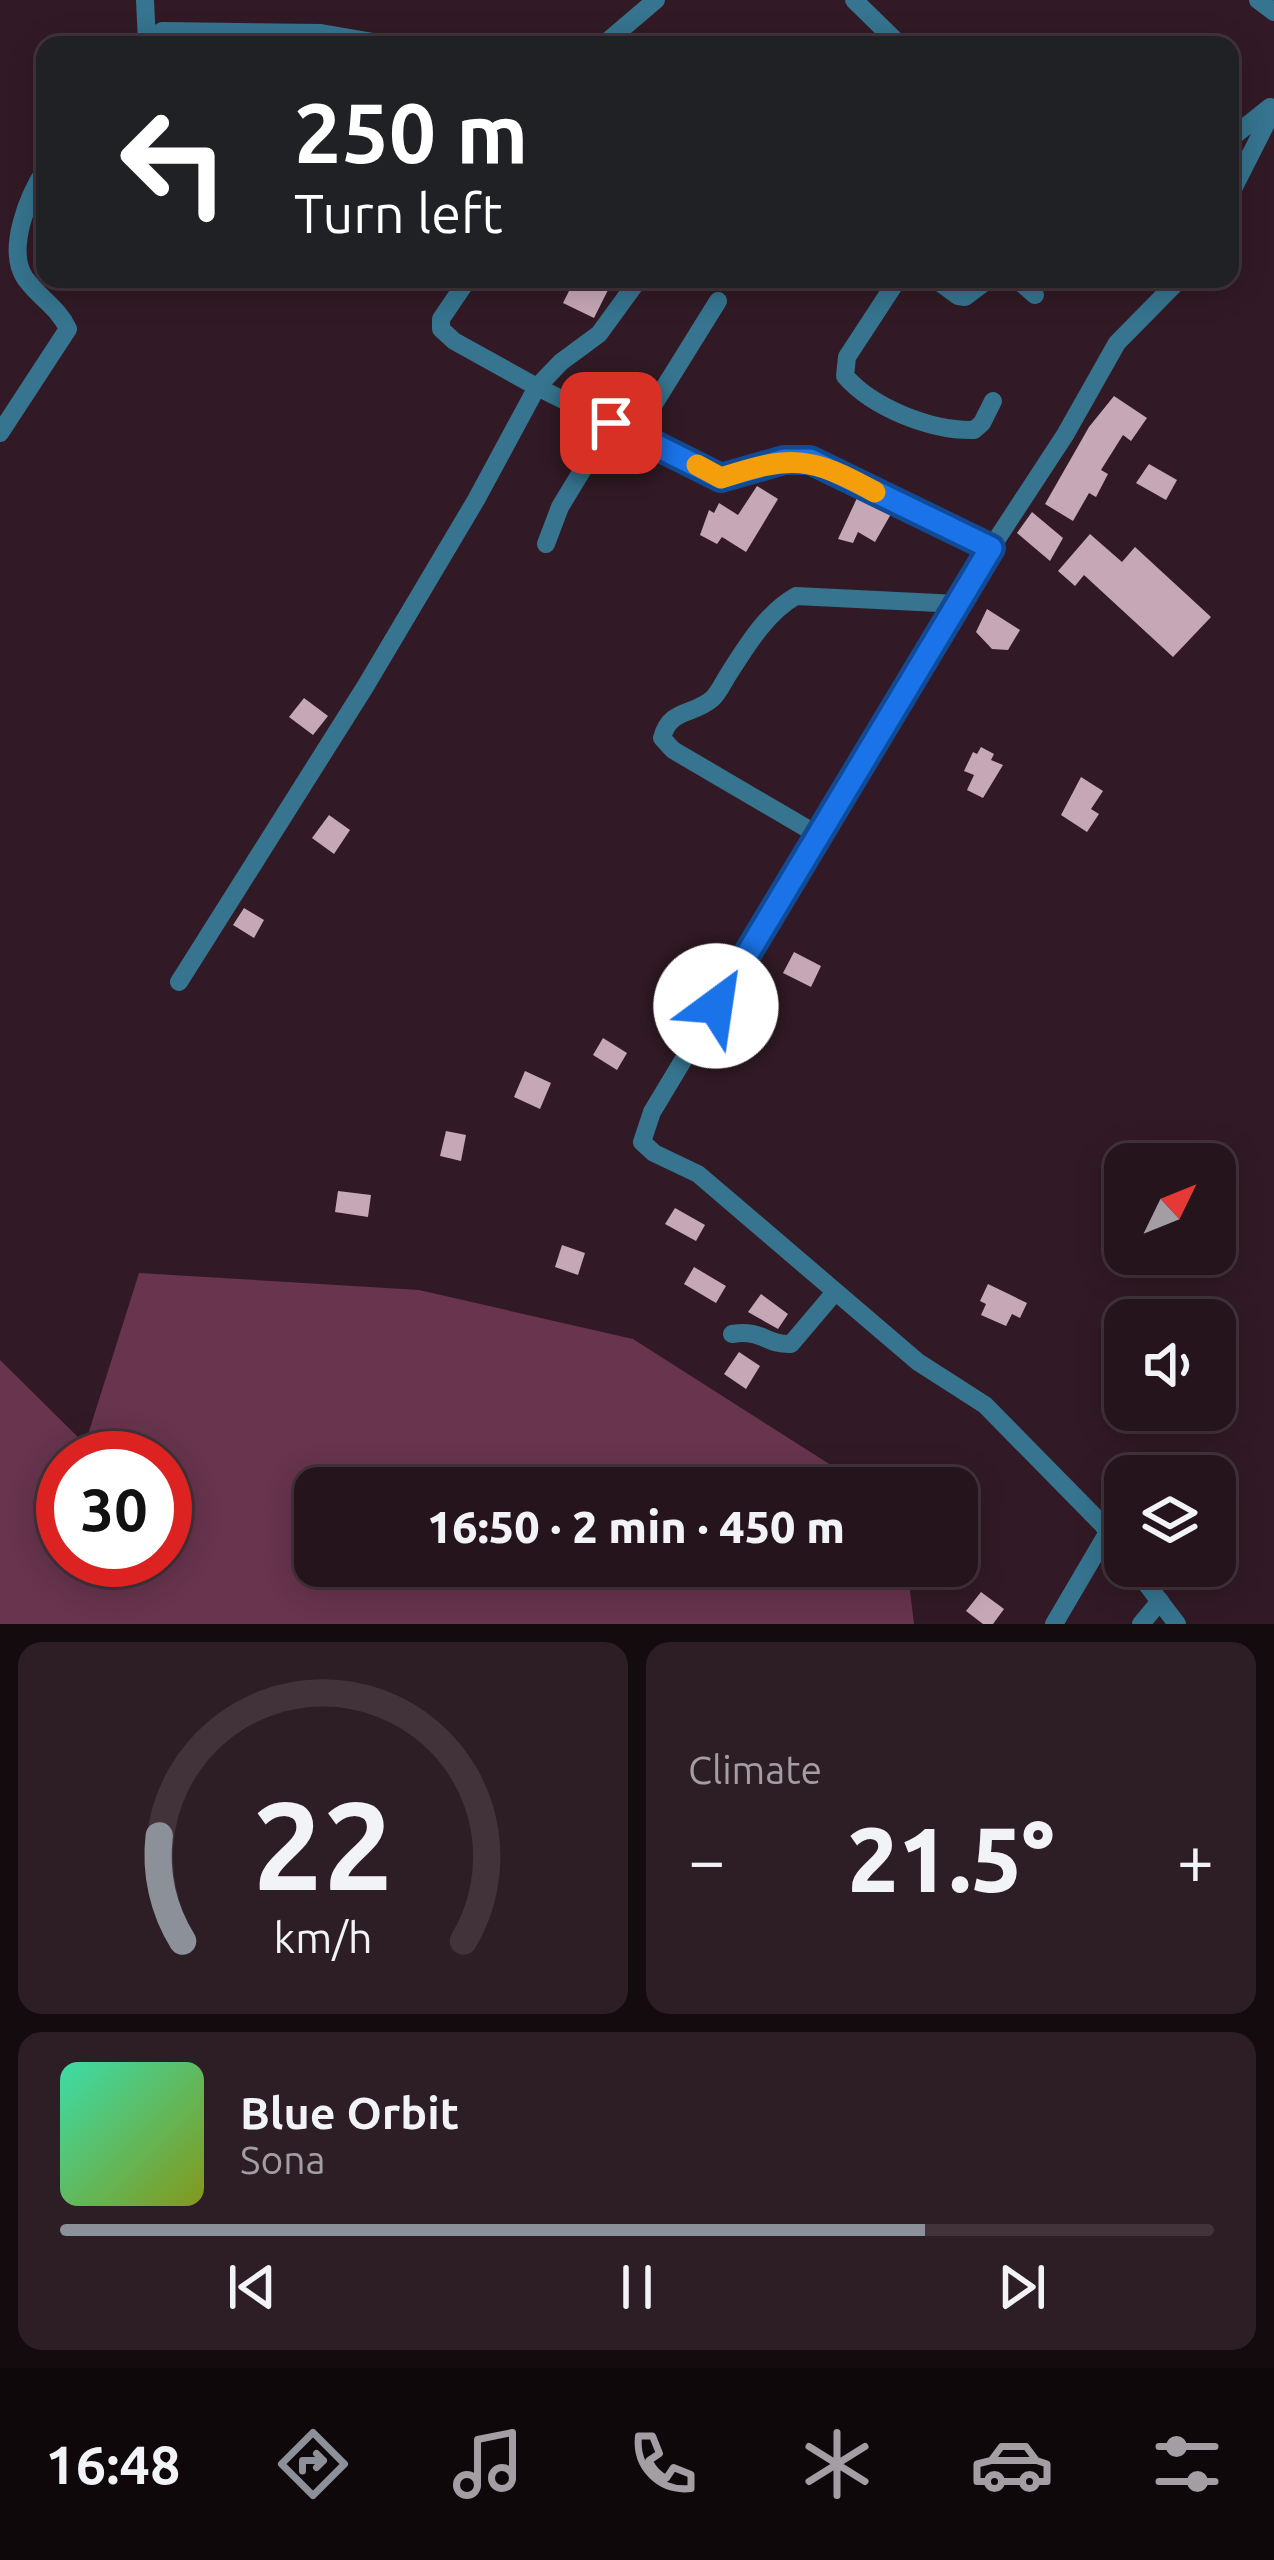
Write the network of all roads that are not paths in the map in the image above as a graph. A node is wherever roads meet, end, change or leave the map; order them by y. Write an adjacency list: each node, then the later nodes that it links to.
1 (145, 0): 6 (street)
2 (656, 0): 9 (street)
3 (854, 0): 10 (street)
4 (1258, 0): 5 (street)
5 (1274, 12)
6 (144, 36)
7 (154, 36): 8 (street)
8 (338, 36)
9 (614, 36)
10 (892, 36)
11 (1274, 106): 12 (street); 13 (street)
12 (1239, 132)
13 (1239, 177)
14 (36, 193): 15 (street)
15 (36, 288)
16 (36, 288): 29 (street)
17 (462, 288): 26 (street)
18 (632, 288): 26 (street)
19 (892, 288): 27 (street)
20 (947, 288): 21 (street)
21 (977, 288)
22 (1027, 288): 24 (street)
23 (1171, 288): 32 (street)
24 (1035, 295)
25 (718, 301): 30 (street)
26 (537, 387): 28 (street); 35 (street)
27 (994, 401)
28 (611, 423): 30 (street); 31 (street)
29 (0, 433)
30 (636, 433): 32 (street)
31 (546, 544)
32 (991, 548): 33 (street)
33 (958, 604): 34 (street); 34 (street)
34 (818, 836): 36 (street)
35 (179, 982)
36 (835, 1292): 37 (street); 38 (street)
37 (732, 1334)
38 (1104, 1528)
39 (1104, 1539): 42 (street)
40 (1149, 1587): 41 (street)
41 (1160, 1601): 43 (street); 44 (street)
42 (1054, 1624)
43 (1141, 1624)
44 (1177, 1624)

